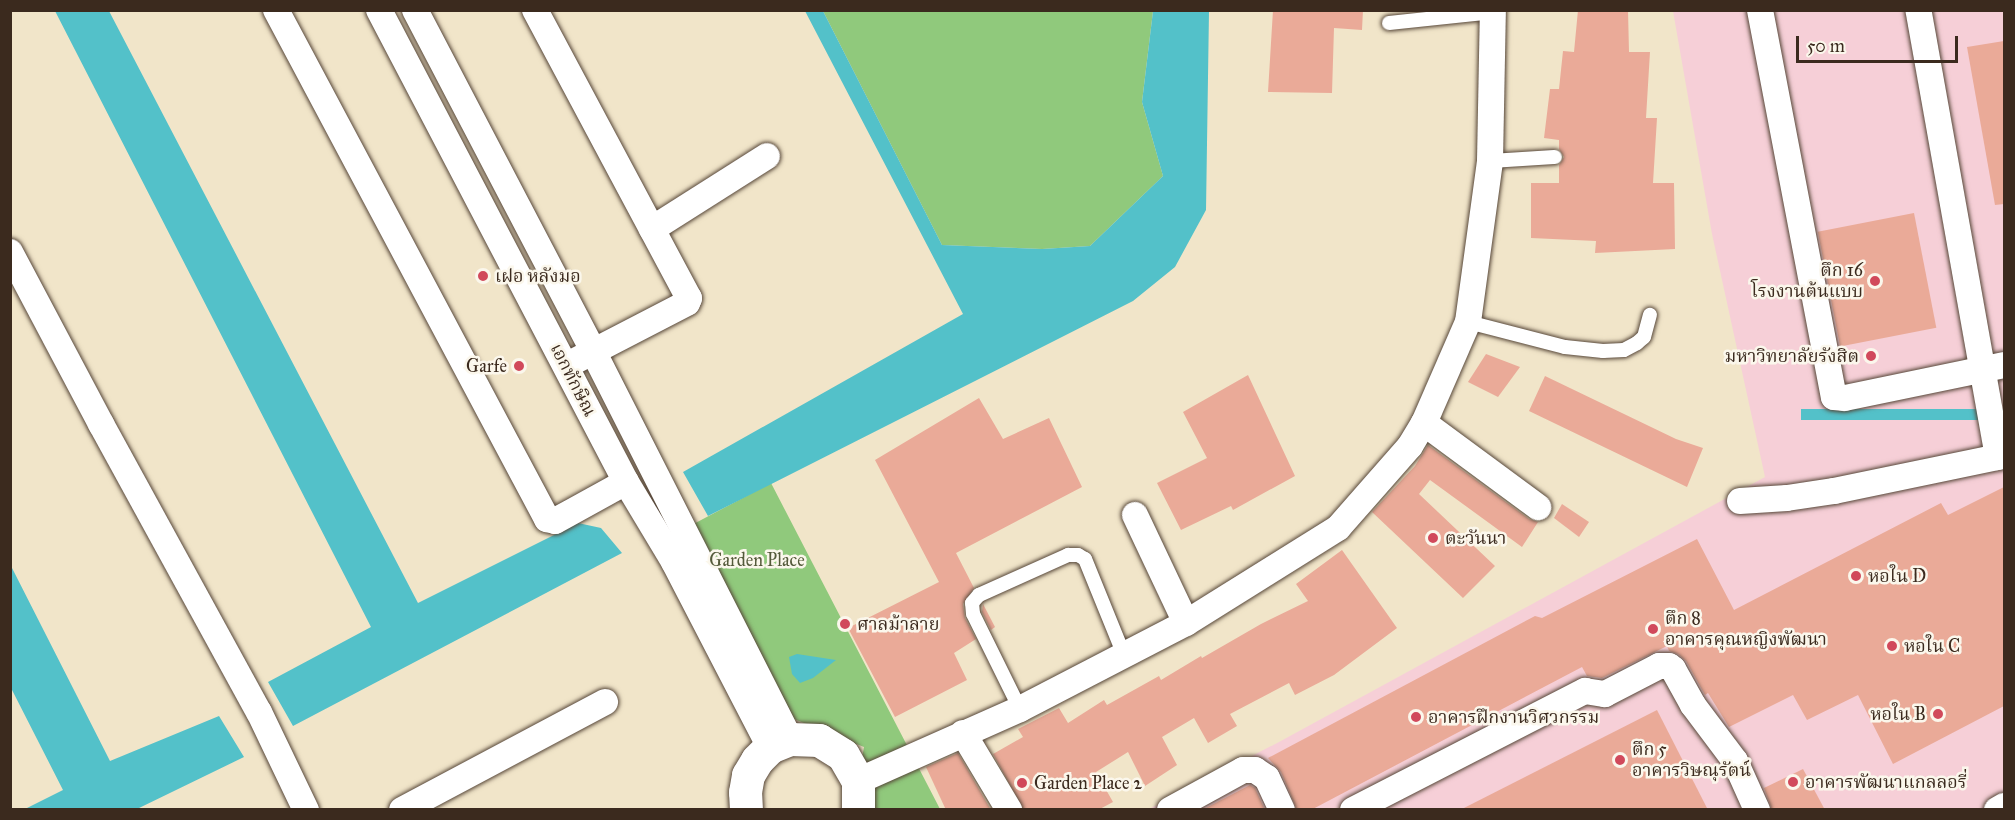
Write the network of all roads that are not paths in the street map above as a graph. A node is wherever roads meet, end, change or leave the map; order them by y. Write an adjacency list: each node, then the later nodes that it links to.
1 (276, 10): 21 (street)
2 (379, 10): 17 (street, เอกทักษิณ)
3 (414, 10): 16 (street)
4 (535, 10): 12 (street)
5 (1760, 10): 18 (street)
6 (1918, 10): 18 (street)
7 (1493, 11): 8 (lane); 11 (street)
8 (1389, 23)
9 (767, 156): 12 (street)
10 (1555, 157): 11 (lane)
11 (1490, 161): 15 (street)
12 (652, 229): 16 (street)
13 (10, 252): 34 (street)
14 (1650, 315): 15 (lane)
15 (1468, 322): 19 (street)
16 (593, 351): 17 (street); 25 (street)
17 (566, 366): 21 (street, เอกทักษิณ)
18 (1993, 367): 20 (street)
19 (1424, 423): 23 (street); 26 (street)
20 (2000, 452): 22 (street)
21 (626, 482): 25 (street, เอกทักษิณ)
22 (1740, 501)
23 (1538, 507)
24 (1135, 515): 26 (street)
25 (663, 518): 31 (street, เอกทักษิณ)
26 (1186, 623): 27 (street)
27 (1124, 655): 29 (street); 29 (lane)
28 (605, 702): 35 (street)
29 (1020, 709): 30 (street)
30 (963, 733): 32 (street); 37 (street)
31 (780, 743): 32 (street); 36 (street)
32 (858, 795)
33 (2004, 806): 42 (street)
34 (306, 810)
35 (402, 810)
36 (746, 810)
37 (1009, 810)
38 (1170, 810): 39 (street)
39 (1282, 810)
40 (1353, 810): 41 (street)
41 (1757, 810)
42 (1997, 810)

